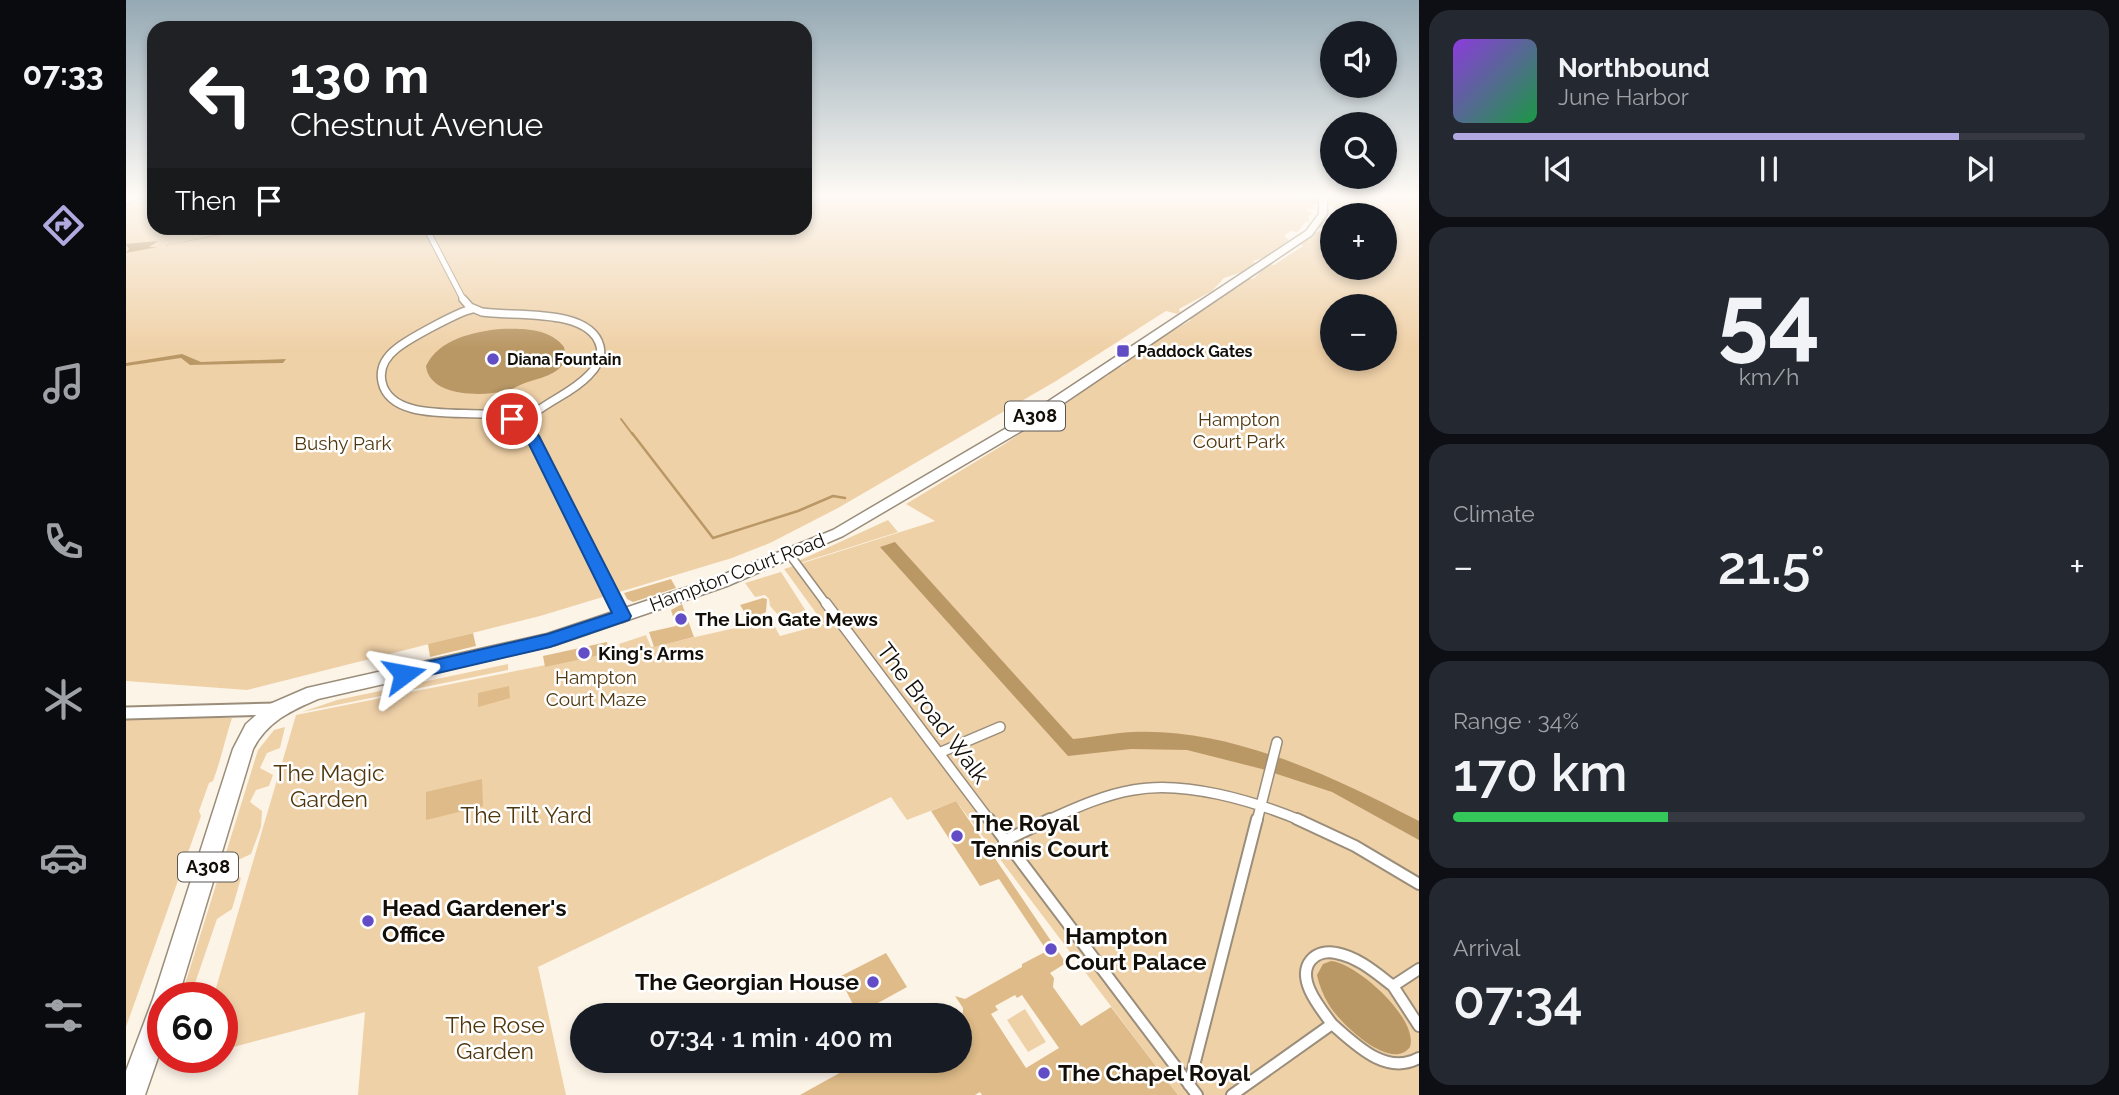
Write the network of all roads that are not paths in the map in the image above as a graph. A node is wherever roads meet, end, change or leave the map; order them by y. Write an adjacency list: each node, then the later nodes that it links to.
1 (435, 246): 3 (street)
2 (1289, 246): 9 (main road, Hampton Court Road / A308)
3 (461, 298): 4 (street); 5 (street)
4 (472, 309): 5 (street); 6 (street)
5 (460, 313): 7 (street)
6 (534, 418): 7 (street); 8 (street)
7 (516, 422): 8 (street)
8 (532, 436): 10 (street)
9 (790, 555): 10 (main road, Hampton Court Road / A308); 15 (street, The Broad Walk)
10 (622, 616): 11 (main road, Hampton Court Road / A308)
11 (276, 709): 12 (street); 20 (main road, Hampton Court Road / A308)
12 (126, 713)
13 (1000, 727): 15 (street)
14 (1276, 746): 16 (street)
15 (939, 752): 17 (street, The Broad Walk)
16 (1262, 807): 17 (street); 18 (street); 26 (street)
17 (1004, 841): 26 (street, The Broad Walk)
18 (1419, 884)
19 (1419, 970): 21 (street)
20 (170, 982)
21 (1393, 986): 22 (street); 23 (street)
22 (1332, 1024): 25 (street); 29 (street)
23 (1419, 1026)
24 (147, 1050): 27 (main road)
25 (1419, 1058)
26 (1189, 1085): 28 (street, The Broad Walk)
27 (131, 1095)
28 (1197, 1095)
29 (1232, 1095)

